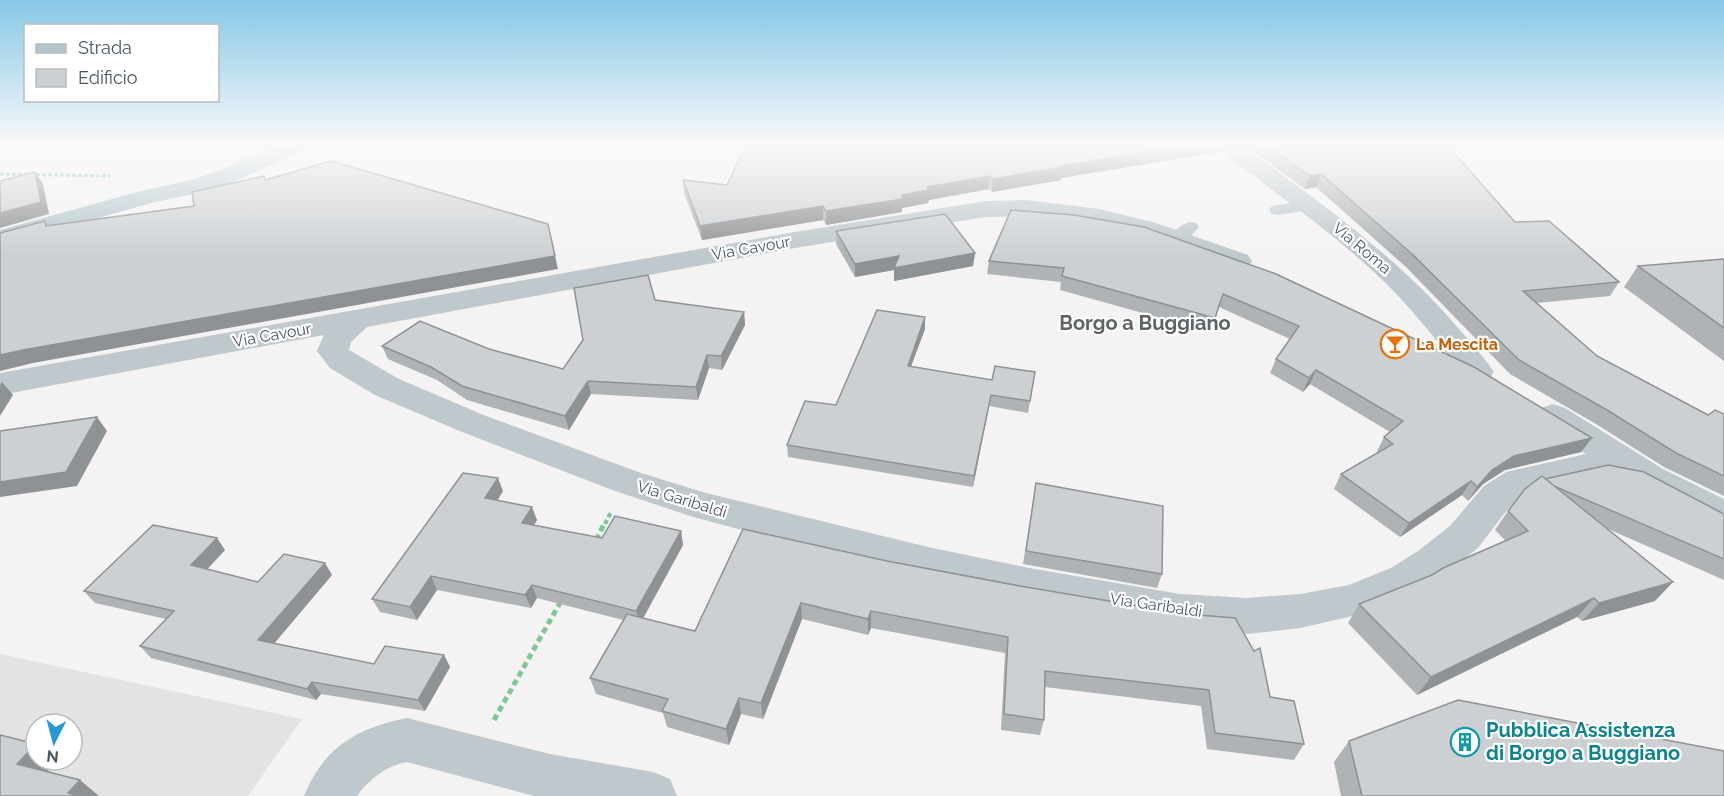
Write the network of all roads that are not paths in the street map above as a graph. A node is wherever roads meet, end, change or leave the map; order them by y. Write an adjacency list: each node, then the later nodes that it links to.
1 (185, 182): 4 (main road)
2 (207, 182): 4 (main road)
3 (1278, 182): 5 (street, Via Roma)
4 (154, 194): 7 (main road)
5 (1311, 206): 6 (lane); 12 (street, Via Roma)
6 (1278, 210)
7 (0, 238)
8 (1264, 271): 9 (street, Via Cavour)
9 (357, 320): 11 (street, Via Cavour); 13 (street, Via Garibaldi)
10 (1425, 346): 12 (street)
11 (0, 384)
12 (1503, 386): 13 (street)
13 (1650, 478): 14 (street)
14 (1724, 516)
15 (328, 796): 16 (street)
16 (653, 796)

